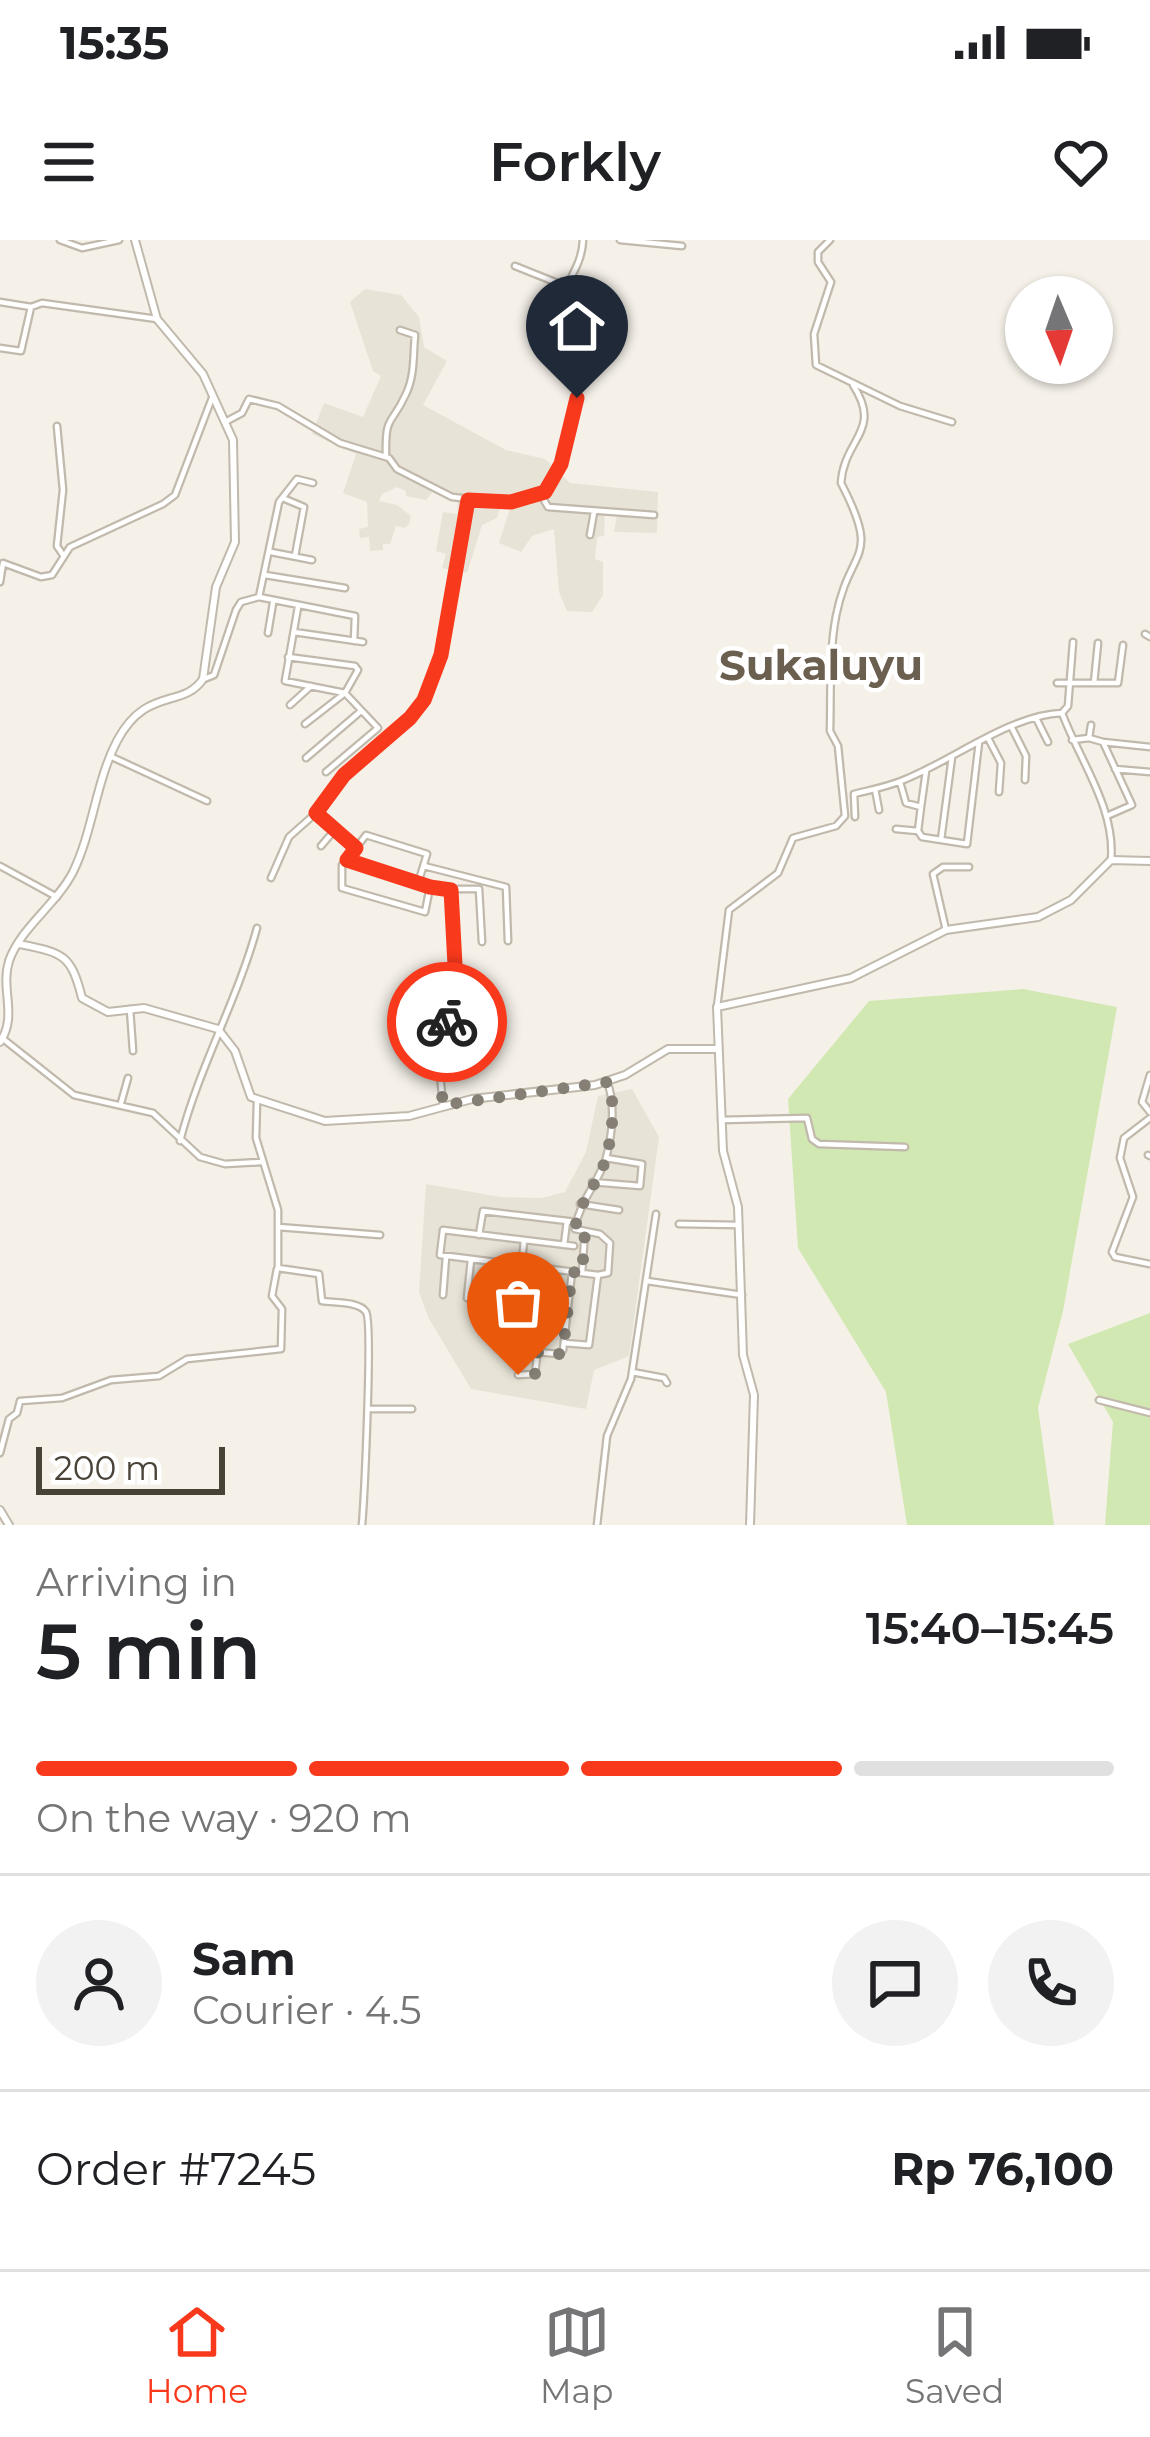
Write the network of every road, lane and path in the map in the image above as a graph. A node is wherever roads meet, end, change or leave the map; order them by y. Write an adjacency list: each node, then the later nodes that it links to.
1 (60, 240): 2 (street)
2 (118, 240)
3 (135, 240): 12 (street)
4 (583, 240): 9 (street)
5 (620, 240): 7 (street)
6 (830, 240): 15 (street)
7 (682, 246)
8 (514, 266): 9 (street)
9 (565, 286): 22 (street)
10 (0, 302): 11 (street)
11 (31, 307): 12 (street); 14 (street)
12 (157, 319): 16 (street)
13 (400, 330): 20 (street)
14 (0, 348)
15 (853, 385): 18 (street); 107 (street)
16 (214, 392): 17 (street); 29 (street)
17 (226, 421): 20 (street); 45 (street)
18 (952, 422)
19 (57, 426): 29 (street)
20 (386, 457): 24 (street)
21 (313, 483): 23 (street)
22 (541, 495): 24 (street); 25 (street)
23 (285, 499): 28 (street); 30 (street)
24 (468, 500): 79 (street)
25 (594, 512): 26 (street); 27 (street)
26 (654, 515)
27 (590, 535)
28 (269, 552): 30 (street); 33 (street)
29 (63, 554): 32 (street)
30 (295, 556): 31 (street)
31 (312, 560)
32 (2, 563): 34 (street)
33 (265, 575): 35 (street); 36 (street)
34 (0, 582)
35 (345, 588)
36 (259, 597): 37 (street); 45 (street)
37 (273, 601): 38 (street); 40 (street)
38 (298, 608): 39 (street); 39 (street)
39 (294, 632): 44 (street)
40 (268, 633)
41 (1072, 642): 46 (street)
42 (1098, 643): 48 (street)
43 (1124, 645): 48 (street)
44 (289, 657): 49 (street); 50 (street)
45 (203, 679): 65 (street)
46 (1070, 682): 47 (street); 48 (street); 53 (street)
47 (1057, 683)
48 (1094, 683)
49 (311, 686): 50 (street); 51 (street)
50 (345, 694): 52 (street); 55 (street)
51 (290, 705)
52 (363, 710): 67 (street); 70 (street)
53 (1062, 712): 54 (street); 60 (street)
54 (1036, 718): 57 (street); 62 (street)
55 (304, 724)
56 (1091, 725): 59 (street)
57 (1012, 728): 58 (street); 72 (street)
58 (988, 738): 61 (street); 75 (street)
59 (1089, 738): 60 (street); 63 (street)
60 (1072, 740): 80 (street)
61 (979, 742): 66 (street); 85 (street)
62 (1048, 742)
63 (1102, 742): 64 (street); 68 (street)
64 (1150, 747)
65 (112, 757): 76 (street); 100 (street)
66 (952, 757): 69 (street); 85 (street)
67 (306, 758)
68 (1115, 769): 71 (street); 80 (street)
69 (926, 770): 73 (street); 77 (street)
70 (326, 772)
71 (1150, 772)
72 (1025, 780)
73 (900, 782): 74 (street); 77 (street)
74 (875, 789): 78 (street); 81 (street)
75 (999, 792)
76 (207, 801)
77 (921, 807): 84 (street)
78 (879, 810)
79 (316, 813): 83 (street); 94 (street)
80 (1106, 816): 89 (street)
81 (855, 817)
82 (896, 829): 84 (street)
83 (335, 830): 86 (street); 87 (street)
84 (918, 831): 85 (street)
85 (941, 840)
86 (321, 846)
87 (356, 848): 88 (street); 92 (street)
88 (347, 860): 95 (street); 97 (street)
89 (1111, 860): 90 (street); 102 (street)
90 (1150, 861)
91 (0, 866): 100 (street)
92 (424, 866): 95 (street); 96 (street)
93 (969, 867): 102 (street)
94 (271, 878)
95 (419, 880): 97 (street)
96 (489, 883): 98 (street); 103 (street)
97 (430, 887): 99 (street)
98 (479, 889): 99 (street); 104 (street)
99 (451, 890): 118 (street)
100 (57, 897): 105 (street)
101 (257, 928): 109 (street)
102 (946, 930): 107 (street)
103 (508, 940)
104 (482, 942)
105 (19, 944): 106 (street); 108 (street)
106 (3, 967): 110 (street)
107 (717, 1006): 111 (street)
108 (130, 1009): 109 (street); 112 (street)
109 (218, 1029): 116 (street); 121 (street)
110 (1, 1040): 117 (street)
111 (718, 1048): 115 (street); 120 (street)
112 (133, 1051)
113 (1150, 1075): 119 (street)
114 (128, 1078): 117 (street)
115 (608, 1082): 118 (street); 123 (street)
116 (257, 1101): 118 (street); 124 (street)
117 (121, 1103): 121 (street)
118 (443, 1105)
119 (1150, 1115): 143 (street)
120 (721, 1120): 122 (street); 132 (street)
121 (180, 1141): 124 (street)
122 (905, 1147)
123 (606, 1158): 125 (street); 125 (street)
124 (261, 1162): 133 (street)
125 (592, 1182): 126 (street)
126 (580, 1204): 127 (street); 130 (street)
127 (619, 1210)
128 (656, 1214): 150 (street)
129 (567, 1220): 130 (street); 136 (street); 138 (street)
130 (576, 1222): 134 (street)
131 (680, 1224): 132 (street)
132 (739, 1225): 152 (street)
133 (277, 1226): 135 (street); 145 (street)
134 (585, 1232): 148 (street); 149 (street)
135 (380, 1235)
136 (479, 1235): 137 (street); 140 (street)
137 (524, 1240): 138 (street); 144 (street)
138 (564, 1245): 139 (street)
139 (574, 1246)
140 (446, 1257): 141 (street); 151 (street)
141 (471, 1260): 142 (street); 153 (street)
142 (496, 1263): 144 (street); 154 (street)
143 (1150, 1264)
144 (521, 1265): 146 (street); 154 (street)
145 (278, 1268): 161 (street); 164 (street)
146 (547, 1269): 147 (street); 156 (street)
147 (572, 1272): 148 (street); 155 (street)
148 (582, 1273): 149 (street)
149 (598, 1275): 155 (street)
150 (645, 1281): 152 (street); 157 (street)
151 (443, 1294)
152 (742, 1295): 169 (street)
153 (467, 1298)
154 (515, 1321): 156 (street)
155 (564, 1343): 156 (street)
156 (538, 1352): 158 (street)
157 (632, 1372): 159 (street); 168 (street)
158 (518, 1375)
159 (667, 1383)
160 (1100, 1400): 163 (street)
161 (368, 1409): 162 (street); 167 (street)
162 (412, 1409)
163 (1150, 1413)
164 (0, 1453)
165 (0, 1510): 166 (street)
166 (9, 1525)
167 (362, 1525)
168 (597, 1525)
169 (750, 1525)

